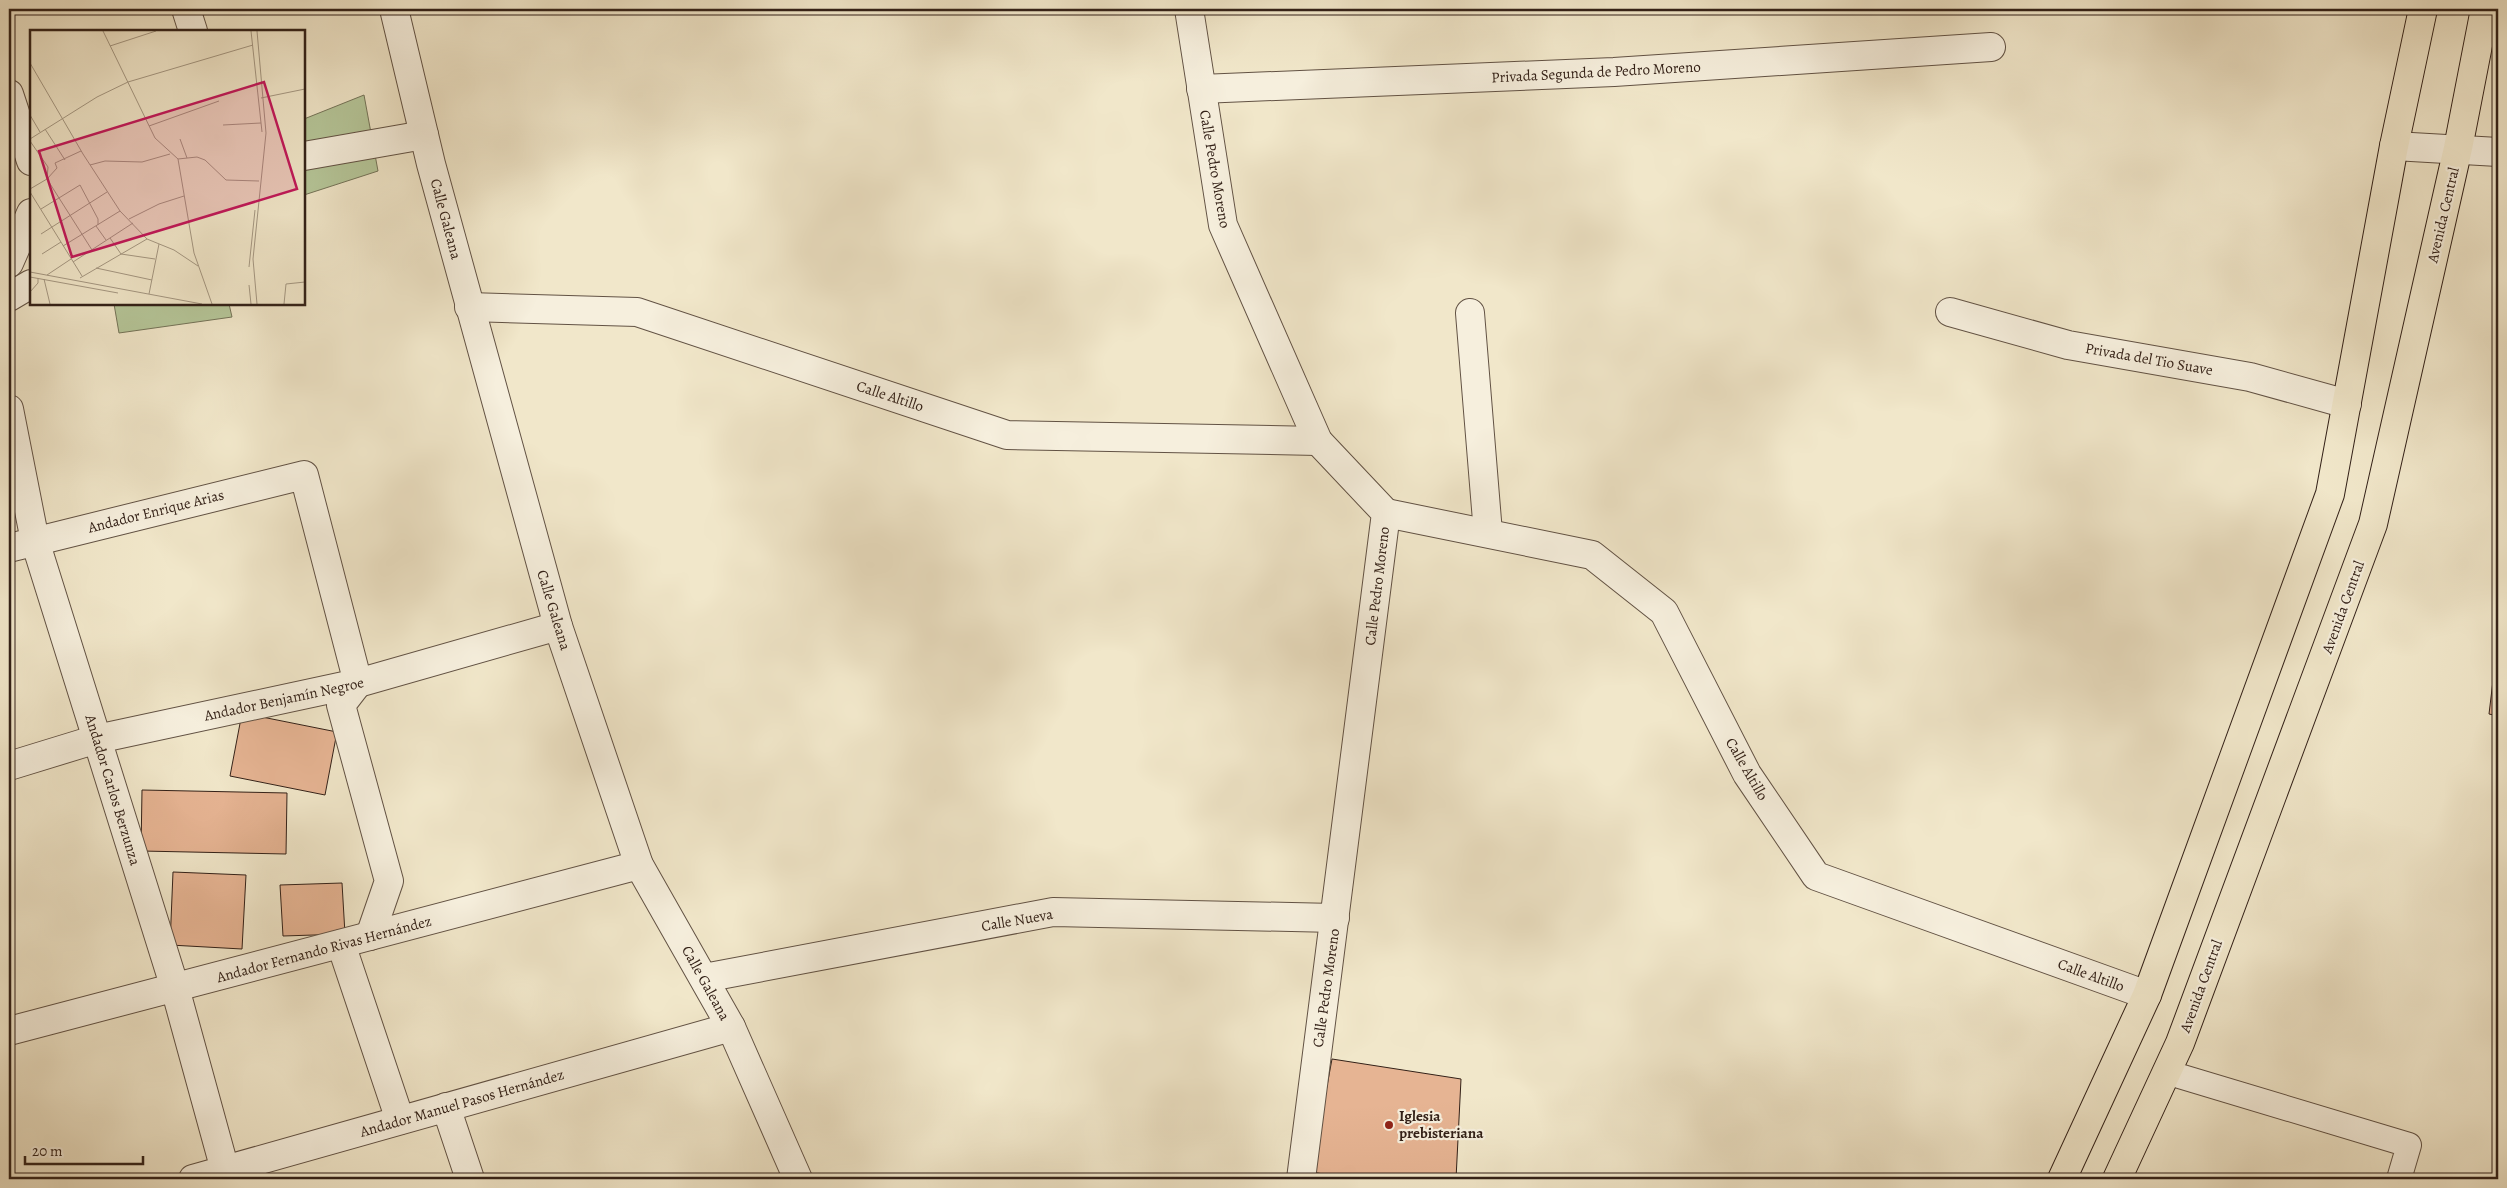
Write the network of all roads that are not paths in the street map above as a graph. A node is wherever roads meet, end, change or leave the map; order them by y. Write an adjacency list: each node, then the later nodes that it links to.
1 (186, 9): 6 (street)
2 (394, 9): 10 (street, Calle Galeana)
3 (1189, 9): 8 (street, Calle Pedro Moreno)
4 (2423, 9): 11 (main road)
5 (2485, 9): 12 (main road, Avenida Central)
6 (193, 30)
7 (1991, 48): 8 (street, Privada Segunda de Pedro Moreno)
8 (1201, 89): 25 (street, Calle Pedro Moreno)
9 (9, 94): 15 (street)
10 (424, 135): 14 (street); 20 (street, Calle Galeana)
11 (2394, 146): 12 (street); 23 (main road)
12 (2458, 148): 13 (street); 43 (main road, Avenida Central)
13 (2498, 152)
14 (305, 156)
15 (30, 158)
16 (30, 215): 17 (street)
17 (9, 263)
18 (30, 285): 19 (street)
19 (9, 297)
20 (470, 307): 25 (street, Calle Altillo); 30 (street, Calle Galeana)
21 (1950, 312): 23 (street, Privada del Tio Suave)
22 (1470, 313): 27 (street)
23 (2347, 404): 40 (main road)
24 (9, 409): 28 (street, Andador Carlos Berzunza)
25 (1318, 441): 26 (street, Calle Pedro Moreno)
26 (1386, 513): 27 (street, Calle Altillo); 35 (street, Calle Pedro Moreno)
27 (1488, 532): 40 (street, Calle Altillo)
28 (35, 540): 29 (street, Andador Enrique Arias); 31 (street, Andador Enrique Arias); 32 (street, Andador Carlos Berzunza)
29 (9, 548)
30 (558, 626): 31 (street, Andador Benjamín Negroe); 34 (street, Calle Galeana)
31 (358, 684): 32 (street, Andador Benjamín Negroe); 36 (street)
32 (97, 739): 33 (street, Andador Benjamín Negroe); 39 (street, Andador Carlos Berzunza)
33 (9, 766)
34 (639, 865): 36 (street, Andador Fernando Rivas Hernández); 38 (street, Calle Galeana)
35 (1335, 918): 38 (street, Calle Nueva); 50 (street, Calle Pedro Moreno)
36 (370, 936): 37 (street, Andador Fernando Rivas Hernández)
37 (341, 944): 39 (street, Andador Fernando Rivas Hernández); 45 (street)
38 (704, 978): 41 (street, Calle Galeana)
39 (175, 988): 42 (street, Andador Fernando Rivas Hernández); 46 (street, Andador Carlos Berzunza)
40 (2147, 995): 51 (main road)
41 (731, 1027): 44 (street, Andador Manuel Pasos Hernández); 49 (street, Calle Galeana)
42 (9, 1031)
43 (2166, 1072): 52 (main road, Avenida Central); 53 (lane)
44 (446, 1107): 45 (street, Andador Manuel Pasos Hernández); 48 (street)
45 (400, 1120): 46 (street, Andador Manuel Pasos Hernández)
46 (225, 1170): 47 (street, Andador Manuel Pasos Hernández)
47 (193, 1179)
48 (470, 1179)
49 (798, 1179)
50 (1301, 1179)
51 (2062, 1179)
52 (2117, 1179)
53 (2399, 1179)

